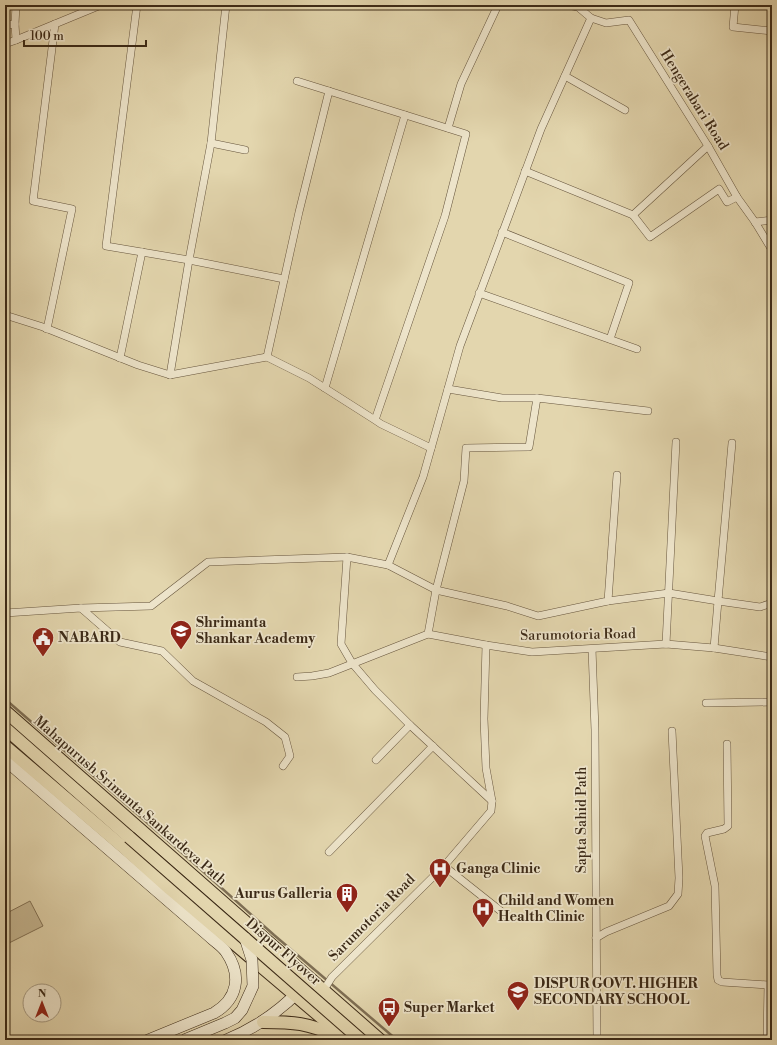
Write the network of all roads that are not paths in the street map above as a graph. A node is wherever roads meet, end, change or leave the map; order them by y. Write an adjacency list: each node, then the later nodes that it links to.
1 (16, 5): 10 (street)
2 (101, 5): 11 (street)
3 (137, 5): 32 (street)
4 (226, 5): 22 (street)
5 (498, 5): 21 (street)
6 (567, 5): 8 (street, Hengerabari Road)
7 (735, 5): 13 (street)
8 (575, 6): 9 (street, Hengerabari Road)
9 (591, 18): 16 (street); 23 (street, Hengerabari Road)
10 (15, 24): 12 (street); 14 (street)
11 (55, 24): 14 (street); 37 (street)
12 (5, 25)
13 (772, 31)
14 (16, 40): 15 (street)
15 (5, 44)
16 (565, 76): 19 (street); 25 (street)
17 (297, 81): 18 (street)
18 (330, 91): 20 (street); 34 (street)
19 (625, 110)
20 (405, 115): 21 (street); 43 (street)
21 (448, 128): 47 (street)
22 (211, 143): 24 (street); 33 (street)
23 (708, 146): 26 (street, Hengerabari Road); 27 (street)
24 (245, 150)
25 (525, 171): 27 (street); 30 (street)
26 (737, 197): 27 (street); 29 (street, Hengerabari Road)
27 (634, 215)
28 (772, 220): 29 (street)
29 (755, 222): 31 (street, Hengerabari Road)
30 (502, 232): 35 (street); 38 (street)
31 (772, 250)
32 (142, 252): 33 (street); 40 (street)
33 (189, 260): 34 (street); 42 (street)
34 (284, 279): 41 (street)
35 (480, 294): 38 (street); 44 (street)
36 (5, 316): 37 (street)
37 (47, 328): 40 (street)
38 (610, 339): 39 (street)
39 (637, 349)
40 (120, 358): 42 (street)
41 (267, 358): 42 (street); 43 (street)
42 (170, 375)
43 (325, 388): 47 (street)
44 (448, 389): 45 (street); 50 (street)
45 (537, 398): 46 (street); 54 (street)
46 (648, 411)
47 (375, 420): 50 (street)
48 (676, 442): 55 (street)
49 (732, 443): 57 (street)
50 (431, 448): 53 (street)
51 (617, 475): 56 (street)
52 (347, 557): 53 (street); 59 (street); 67 (street)
53 (388, 565): 54 (street)
54 (436, 590): 56 (street); 61 (street)
55 (668, 592): 56 (street); 57 (street); 62 (street)
56 (608, 600)
57 (718, 601): 58 (street); 64 (street)
58 (772, 603)
59 (81, 608): 60 (street); 80 (street)
60 (5, 613)
61 (428, 634): 63 (street, Sarumotoria Road); 67 (street)
62 (666, 644): 64 (street, Sarumotoria Road); 65 (street, Sarumotoria Road)
63 (486, 645): 65 (street, Sarumotoria Road); 81 (street)
64 (714, 648): 66 (street, Sarumotoria Road)
65 (592, 649): 90 (street, Sapta Sahid Path)
66 (772, 657)
67 (352, 664): 68 (street); 72 (street)
68 (297, 677)
69 (772, 702): 70 (street)
70 (706, 703)
71 (5, 711): 87 (main road, Mahapurush Srimanta Sankardeva Path)
72 (410, 725): 77 (street); 79 (street)
73 (5, 728): 89 (main road, Dispur Flyover, bridge)
74 (672, 731): 90 (street)
75 (727, 744): 92 (street)
76 (5, 746): 84 (main road)
77 (433, 746): 81 (street); 82 (street)
78 (5, 760): 85 (main road)
79 (376, 760)
80 (283, 766)
81 (492, 801): 83 (street, Sarumotoria Road)
82 (329, 852)
83 (444, 866): 86 (street); 93 (street, Sarumotoria Road)
84 (153, 874): 85 (main road); 88 (main road)
85 (157, 892): 98 (main road)
86 (507, 916)
87 (241, 918): 88 (main road); 91 (main road, Mahapurush Srimanta Sankardeva Path)
88 (226, 937): 94 (main road)
89 (246, 938): 99 (main road, bridge); 102 (main road, Dispur Flyover, bridge)
90 (596, 938): 103 (street, Sapta Sahid Path)
91 (310, 980): 93 (main road, Mahapurush Srimanta Sankardeva Path); 94 (main road)
92 (770, 985): 104 (street)
93 (324, 988): 97 (main road, Mahapurush Srimanta Sankardeva Path)
94 (295, 996): 95 (main road); 101 (main road)
95 (263, 1022): 96 (main road); 101 (main road)
96 (244, 1037): 100 (main road)
97 (376, 1039)
98 (148, 1040)
99 (184, 1040)
100 (226, 1040)
101 (346, 1040)
102 (361, 1040)
103 (597, 1040)
104 (767, 1040)

